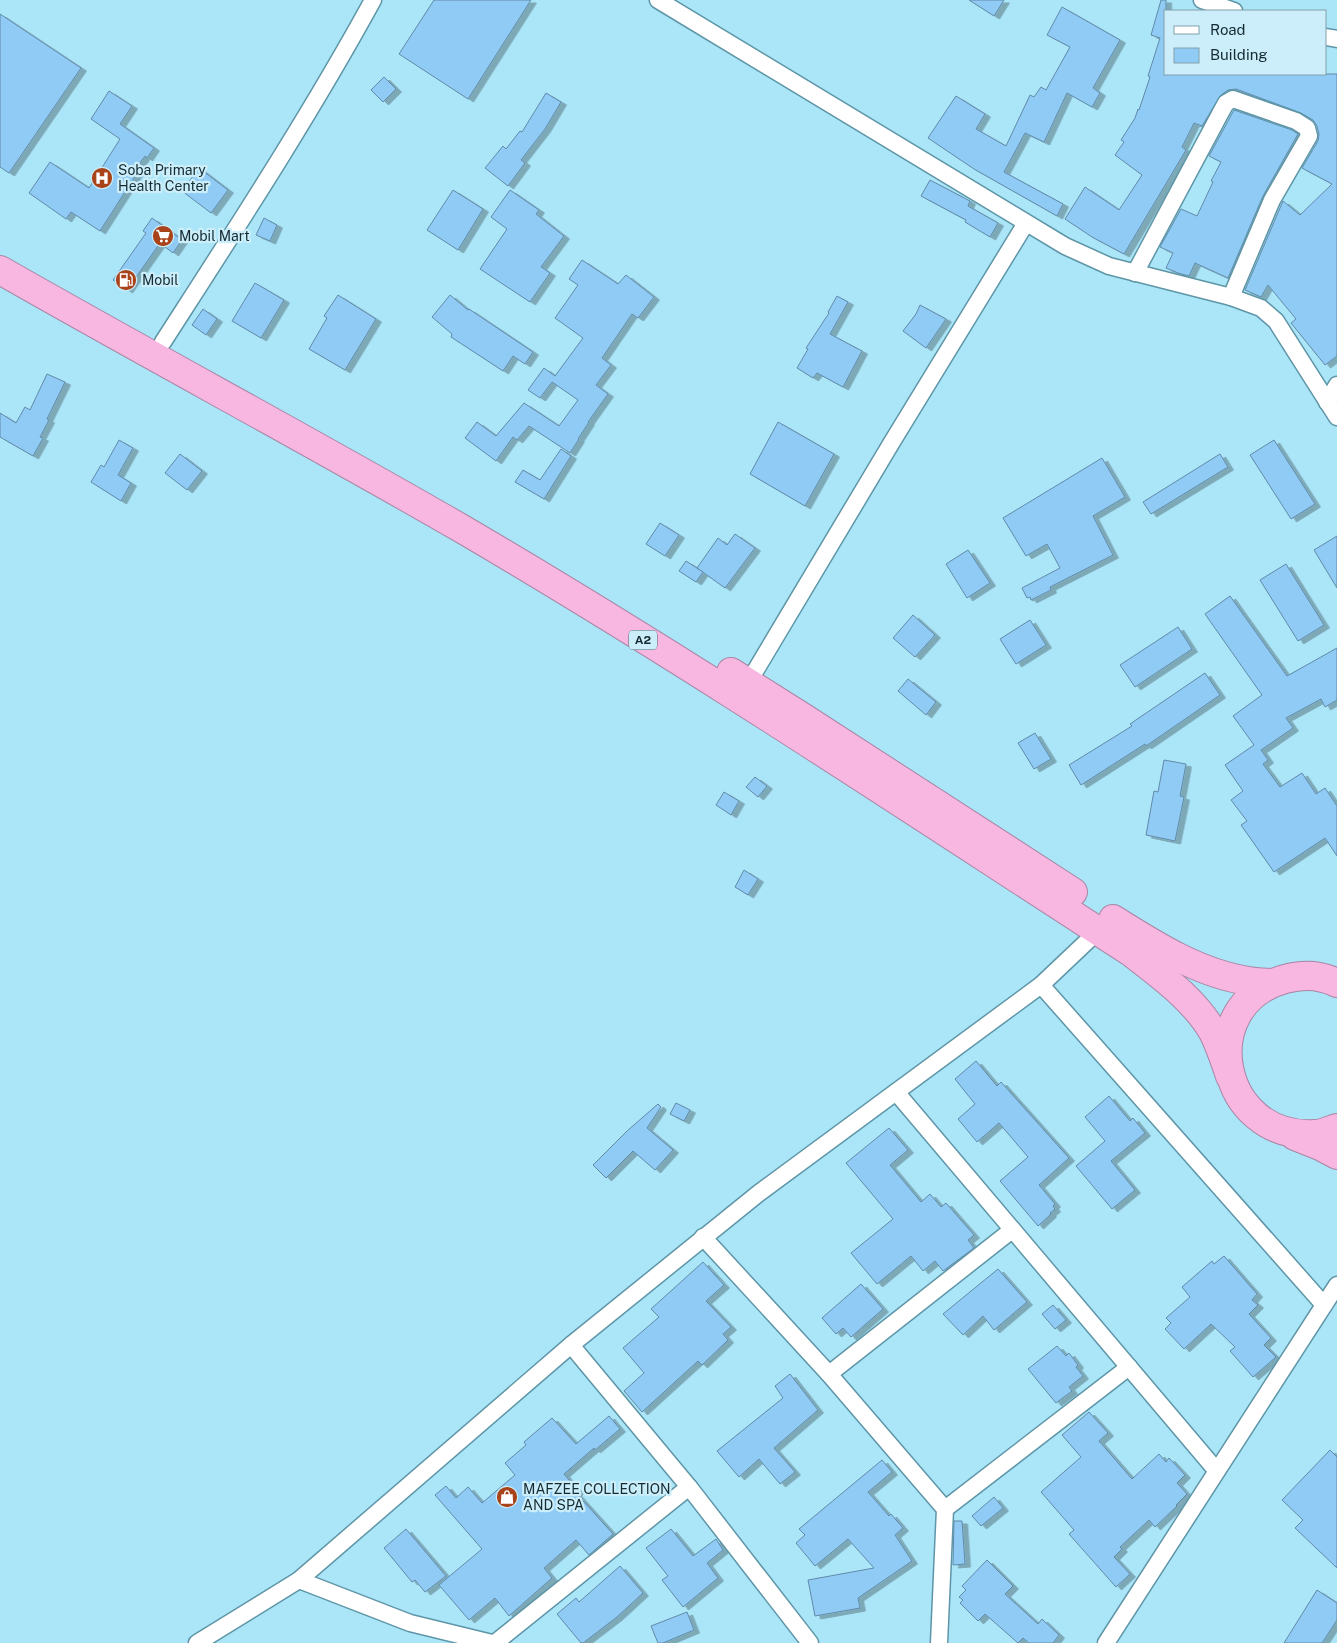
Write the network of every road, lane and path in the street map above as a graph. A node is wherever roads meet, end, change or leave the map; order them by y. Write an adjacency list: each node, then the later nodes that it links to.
1 (373, 0): 10 (street)
2 (658, 0): 5 (street)
3 (1202, 0): 4 (street)
4 (1231, 10)
5 (1026, 223): 8 (street); 14 (street)
6 (0, 252): 10 (highway, A2)
7 (0, 270): 15 (highway, A2)
8 (1135, 273): 9 (street); 9 (street)
9 (1231, 297): 12 (street)
10 (163, 342): 14 (highway, A2)
11 (1337, 385): 12 (street)
12 (1327, 402): 13 (street)
13 (1337, 417)
14 (748, 683): 17 (highway, A2)
15 (1098, 931): 18 (street); 19 (highway, A2)
16 (1334, 980): 17 (highway)
17 (1272, 983): 19 (highway)
18 (1041, 986): 20 (street); 27 (street)
19 (1230, 1076): 22 (highway)
20 (896, 1092): 24 (street); 25 (street)
21 (1337, 1128): 22 (highway)
22 (1286, 1132): 23 (highway)
23 (1337, 1155)
24 (1012, 1230): 29 (street); 30 (street)
25 (703, 1238): 28 (street); 30 (street)
26 (1337, 1285): 27 (street)
27 (1324, 1305): 31 (street)
28 (571, 1345): 32 (street); 34 (street)
29 (1129, 1367): 31 (street); 33 (street)
30 (828, 1374): 33 (street)
31 (1216, 1470): 39 (street)
32 (689, 1487): 36 (street); 37 (street)
33 (945, 1508): 38 (street)
34 (299, 1580): 35 (street); 36 (street)
35 (198, 1643)
36 (493, 1643)
37 (810, 1643)
38 (939, 1643)
39 (1106, 1643)

